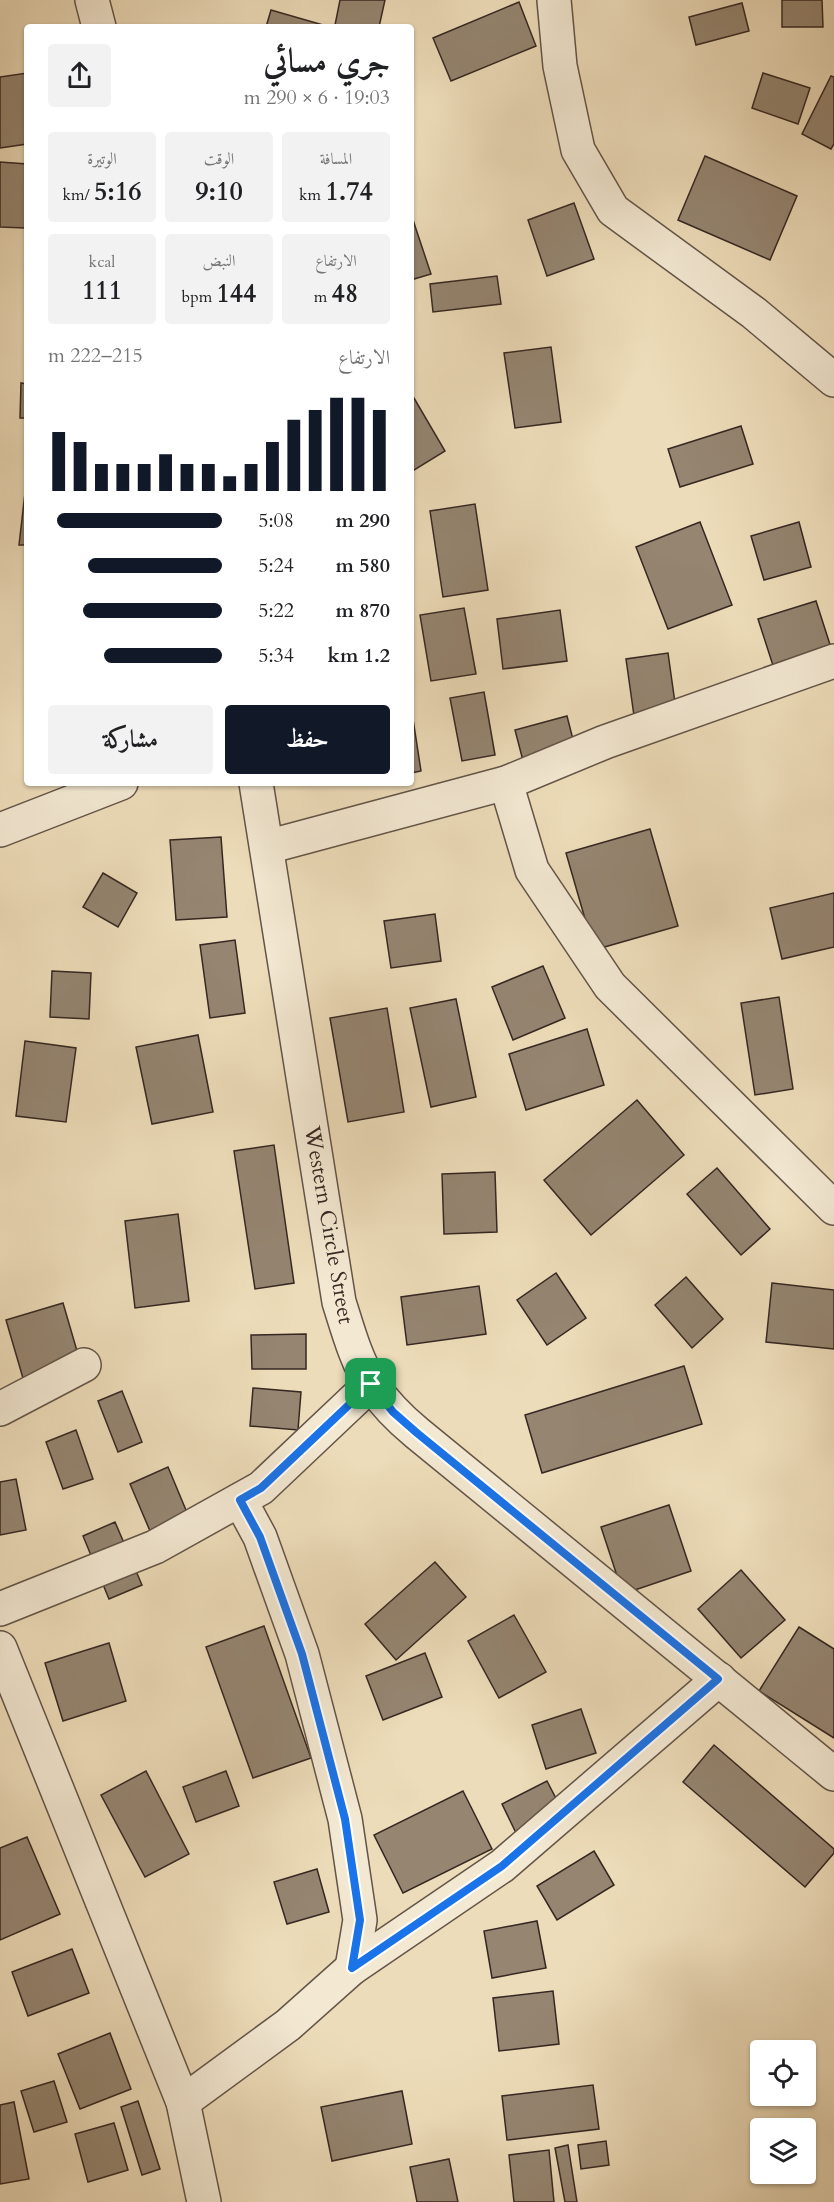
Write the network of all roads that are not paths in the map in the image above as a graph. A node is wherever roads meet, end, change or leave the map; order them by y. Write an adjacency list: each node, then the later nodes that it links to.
1 (92, 0): 3 (street)
2 (554, 0): 4 (street)
3 (98, 24)
4 (834, 380)
5 (834, 661): 6 (street)
6 (506, 783): 10 (street); 11 (street)
7 (113, 786): 9 (street)
8 (257, 786): 10 (street, Western Circle Street)
9 (0, 831)
10 (267, 847): 13 (street, Western Circle Street)
11 (834, 1208)
12 (84, 1365): 14 (street)
13 (371, 1384): 15 (street); 18 (street, Western Circle Street)
14 (0, 1409)
15 (240, 1500): 16 (street); 20 (street)
16 (0, 1609)
17 (0, 1648): 21 (street)
18 (718, 1679): 19 (street, Western Circle Street); 20 (street)
19 (834, 1774)
20 (352, 1968): 21 (street)
21 (183, 2102): 22 (street)
22 (204, 2202)

